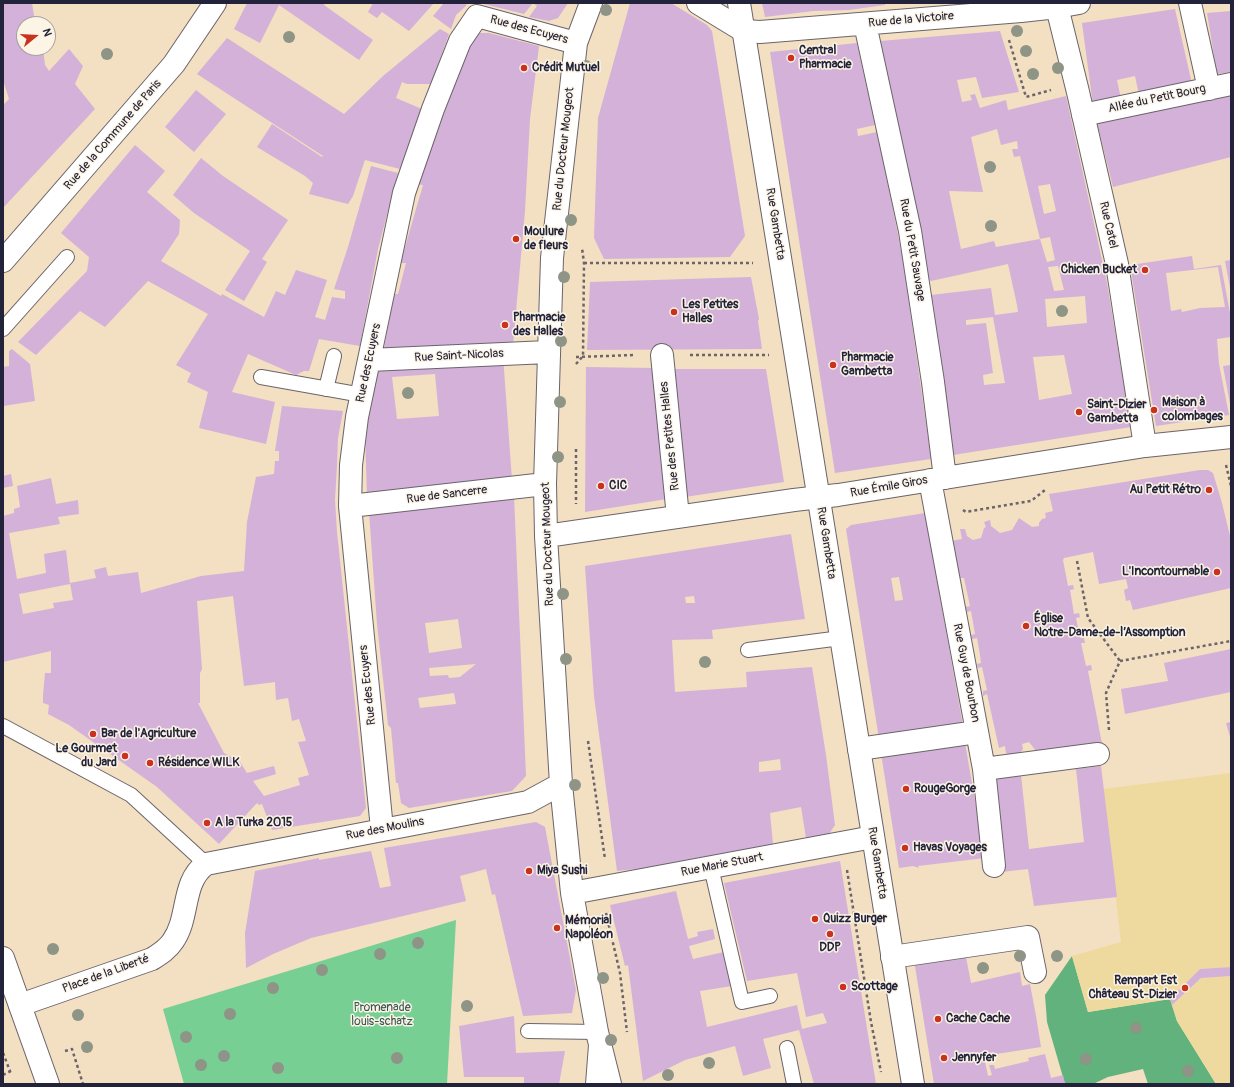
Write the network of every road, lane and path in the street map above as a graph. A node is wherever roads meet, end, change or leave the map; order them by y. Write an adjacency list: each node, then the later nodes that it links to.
1 (215, 3): 18 (street, Rue de la Commune de Paris)
2 (591, 3): 11 (street, Rue du Docteur Mougeot)
3 (698, 3): 10 (street)
4 (739, 3): 10 (street, Rue Gambetta)
5 (1079, 3): 7 (street, Rue de la Victoire)
6 (1190, 3): 14 (street)
7 (1057, 5): 8 (street, Rue de la Victoire); 12 (street, Rue Catel)
8 (1000, 13): 9 (street, Rue de la Victoire); 12 (path)
9 (865, 24): 10 (street, Rue de la Victoire); 33 (street, Rue du Petit Sauvage)
10 (744, 31): 20 (street, Rue Gambetta)
11 (576, 43): 17 (street, Rue du Docteur Mougeot); 25 (street, Rue des Ecuyers)
12 (1076, 84): 15 (street, Rue Catel)
13 (1231, 84): 14 (street, Allée du Petit Bourg)
14 (1209, 89): 15 (street, Allée du Petit Bourg)
15 (1083, 115): 32 (street, Rue Catel)
16 (67, 257): 21 (lane)
17 (552, 258): 19 (path); 22 (street, Rue du Docteur Mougeot)
18 (3, 261)
19 (584, 263): 20 (path); 26 (path)
20 (781, 265): 35 (street, Rue Gambetta)
21 (3, 329)
22 (548, 352): 25 (street, Rue Saint-Nicolas); 34 (street, Rue du Docteur Mougeot)
23 (662, 355): 38 (street, Rue des Petites Halles)
24 (334, 356): 28 (lane)
25 (369, 360): 29 (street, Rue des Ecuyers)
26 (575, 365)
27 (261, 377): 28 (lane)
28 (326, 390): 29 (lane)
29 (362, 396): 36 (street, Rue des Ecuyers)
30 (1231, 437): 32 (street, Rue Émile Giros)
31 (576, 444): 37 (path)
32 (1145, 446): 33 (street, Rue Émile Giros)
33 (937, 479): 35 (street, Rue Émile Giros); 46 (street, Rue Guy de Bourbon)
34 (545, 484): 36 (street, Rue de Sancerre); 39 (street, Rue du Docteur Mougeot)
35 (818, 497): 38 (street, Rue Émile Giros); 41 (street, Rue Gambetta)
36 (350, 506): 52 (street, Rue des Ecuyers)
37 (576, 508)
38 (678, 517): 39 (street, Rue Émile Giros)
39 (546, 536): 51 (street, Rue du Docteur Mougeot)
40 (1077, 561): 44 (path)
41 (841, 638): 43 (lane); 48 (street, Rue Gambetta)
42 (1231, 641): 44 (path)
43 (748, 650)
44 (1120, 662): 49 (path)
45 (3, 726): 54 (lane)
46 (977, 732): 48 (street); 50 (street, Rue Guy de Bourbon)
47 (587, 737): 57 (path)
48 (859, 749): 53 (street, Rue Gambetta)
49 (1098, 754): 50 (street)
50 (984, 769): 55 (street, Rue Guy de Bourbon)
51 (561, 784): 52 (street, Rue des Moulins); 58 (street, Rue du Docteur Mougeot)
52 (382, 829): 54 (street, Rue des Moulins)
53 (873, 837): 56 (street, Rue Marie Stuart); 59 (street, Rue Gambetta)
54 (206, 864): 63 (street, Place de la Liberté)
55 (994, 866)
56 (710, 867): 57 (street, Rue Marie Stuart); 62 (lane)
57 (600, 888): 58 (street, Rue Marie Stuart); 66 (path)
58 (572, 893): 65 (street, Rue du Docteur Mougeot)
59 (892, 957): 61 (street); 74 (street, Rue Gambetta)
60 (3, 958): 63 (street)
61 (1036, 972)
62 (770, 996)
63 (20, 1005): 70 (street)
64 (528, 1031): 65 (lane)
65 (597, 1032): 71 (lane); 72 (street, Rue du Docteur Mougeot)
66 (627, 1036)
67 (787, 1048): 73 (lane)
68 (3, 1053): 69 (path)
69 (10, 1071)
70 (48, 1084)
71 (593, 1084)
72 (610, 1084)
73 (794, 1084)
74 (912, 1084)

